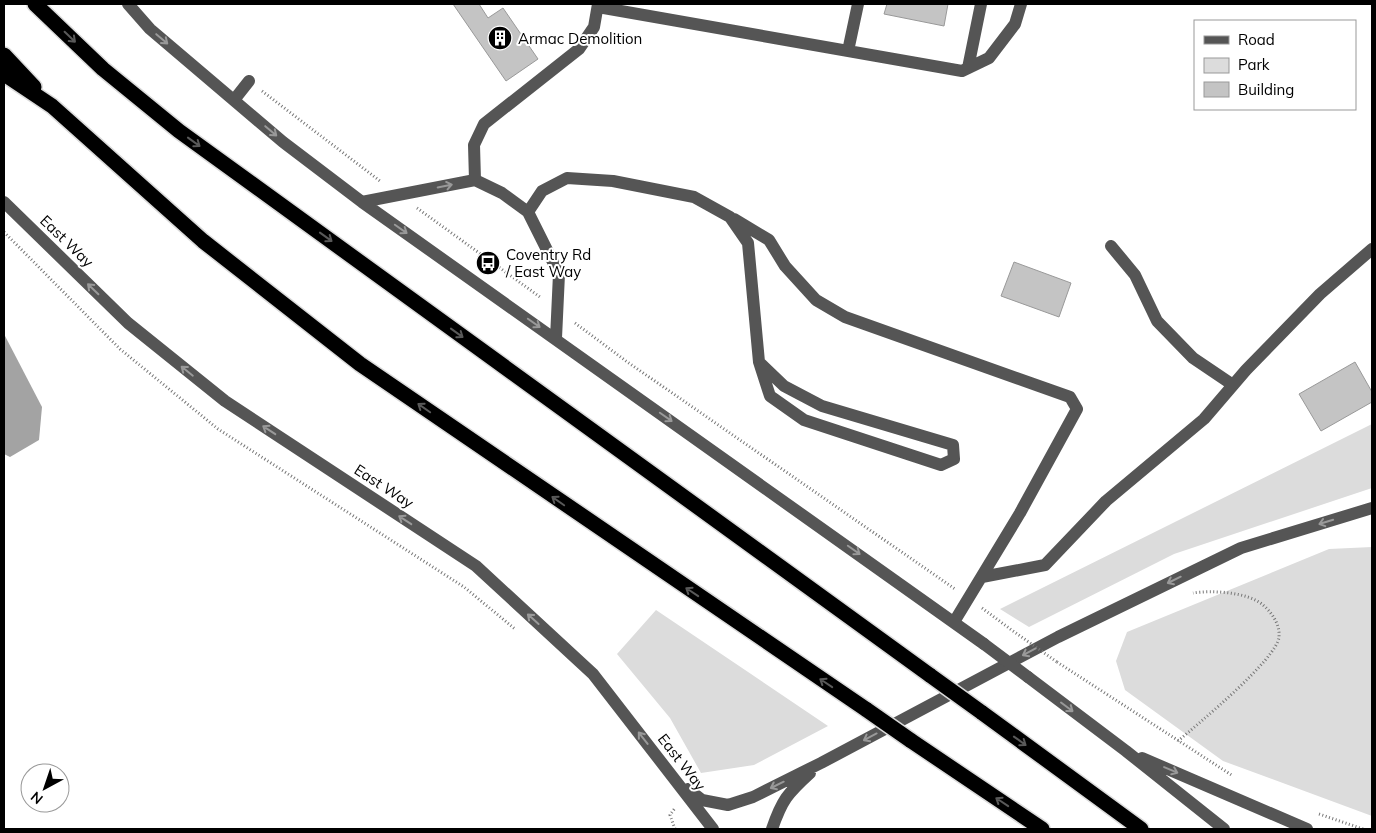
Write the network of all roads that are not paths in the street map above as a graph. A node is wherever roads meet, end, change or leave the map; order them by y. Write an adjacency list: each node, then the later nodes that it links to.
1 (35, 4): 33 (highway, one-way to 33, bridge)
2 (128, 4): 12 (street, one-way to 12)
3 (858, 4): 7 (street)
4 (981, 4): 9 (street)
5 (1021, 4): 9 (street)
6 (598, 5): 7 (street); 14 (street)
7 (848, 50): 9 (street)
8 (4, 55): 13 (highway)
9 (968, 68)
10 (4, 74): 13 (highway)
11 (249, 82): 12 (street)
12 (234, 100): 16 (street, one-way to 16)
13 (52, 106): 32 (highway, one-way to 13, bridge)
14 (475, 180): 16 (street, one-way to 14); 17 (street)
15 (4, 202): 29 (street, East Way, one-way to 15)
16 (362, 202): 21 (street, one-way to 21)
17 (528, 212): 18 (street); 21 (street)
18 (730, 217): 22 (street); 25 (street)
19 (1111, 246): 23 (street)
20 (1372, 249): 23 (street)
21 (556, 338): 26 (street, one-way to 26)
22 (758, 362): 22 (street)
23 (1233, 385): 25 (street)
24 (1372, 508): 28 (street, one-way to 28)
25 (982, 577): 26 (street)
26 (954, 622): 27 (street, one-way to 27, bridge)
27 (1126, 751): 34 (street); 35 (street, one-way to 35)
28 (821, 763): 29 (street, one-way to 29); 31 (street)
29 (673, 776): 30 (street, East Way)
30 (713, 829)
31 (772, 829)
32 (1042, 829)
33 (1140, 829)
34 (1224, 829)
35 (1307, 829)

